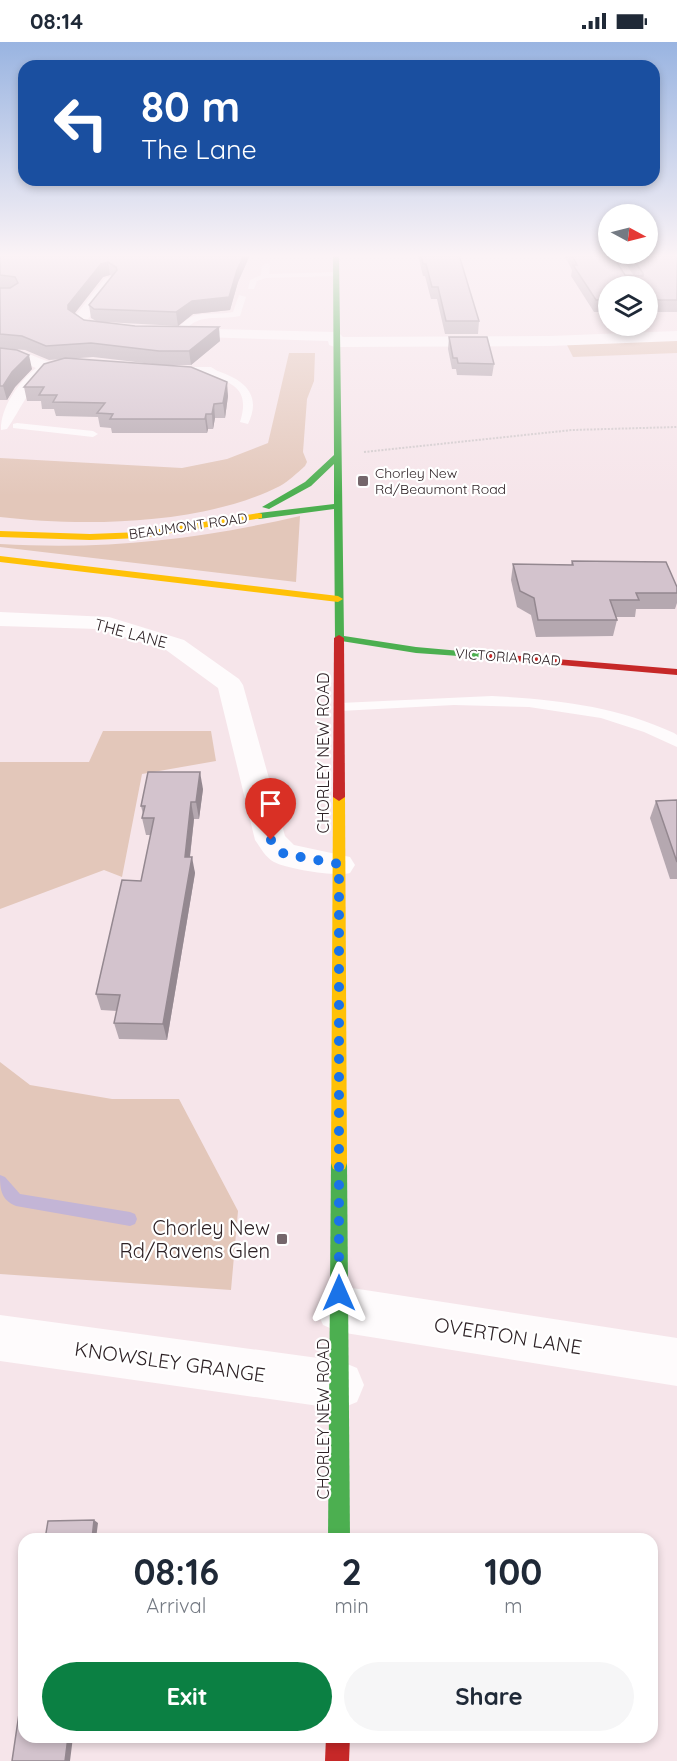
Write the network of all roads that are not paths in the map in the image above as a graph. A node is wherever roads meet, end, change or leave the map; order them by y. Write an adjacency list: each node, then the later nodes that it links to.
1 (237, 335): 4 (street)
2 (335, 335): 4 (main road, CHORLEY NEW ROAD)
3 (671, 336): 4 (street)
4 (335, 339): 13 (main road, CHORLEY NEW ROAD)
5 (0, 355): 7 (street)
6 (104, 364): 7 (street)
7 (47, 367): 11 (street)
8 (142, 370): 9 (street)
9 (215, 372): 10 (lane)
10 (245, 422)
11 (6, 425): 12 (lane)
12 (93, 434)
13 (338, 455): 14 (main road, CHORLEY NEW ROAD); 15 (main road)
14 (339, 506): 15 (main road, BEAUMONT ROAD); 18 (main road, CHORLEY NEW ROAD)
15 (236, 519): 16 (main road, BEAUMONT ROAD)
16 (0, 534)
17 (0, 559): 18 (main road)
18 (338, 599): 20 (main road, CHORLEY NEW ROAD)
19 (0, 619): 24 (street, THE LANE)
20 (339, 638): 21 (main road, VICTORIA ROAD); 22 (main road, CHORLEY NEW ROAD)
21 (677, 672)
22 (340, 708): 23 (lane); 24 (main road, CHORLEY NEW ROAD)
23 (677, 742)
24 (339, 864): 25 (main road, CHORLEY NEW ROAD)
25 (339, 1310): 27 (street, OVERTON LANE); 28 (main road, CHORLEY NEW ROAD)
26 (0, 1338): 28 (street, KNOWSLEY GRANGE)
27 (677, 1362)
28 (340, 1385): 29 (main road, CHORLEY NEW ROAD)
29 (339, 1533)
30 (338, 1743): 31 (main road)
31 (338, 1761)

